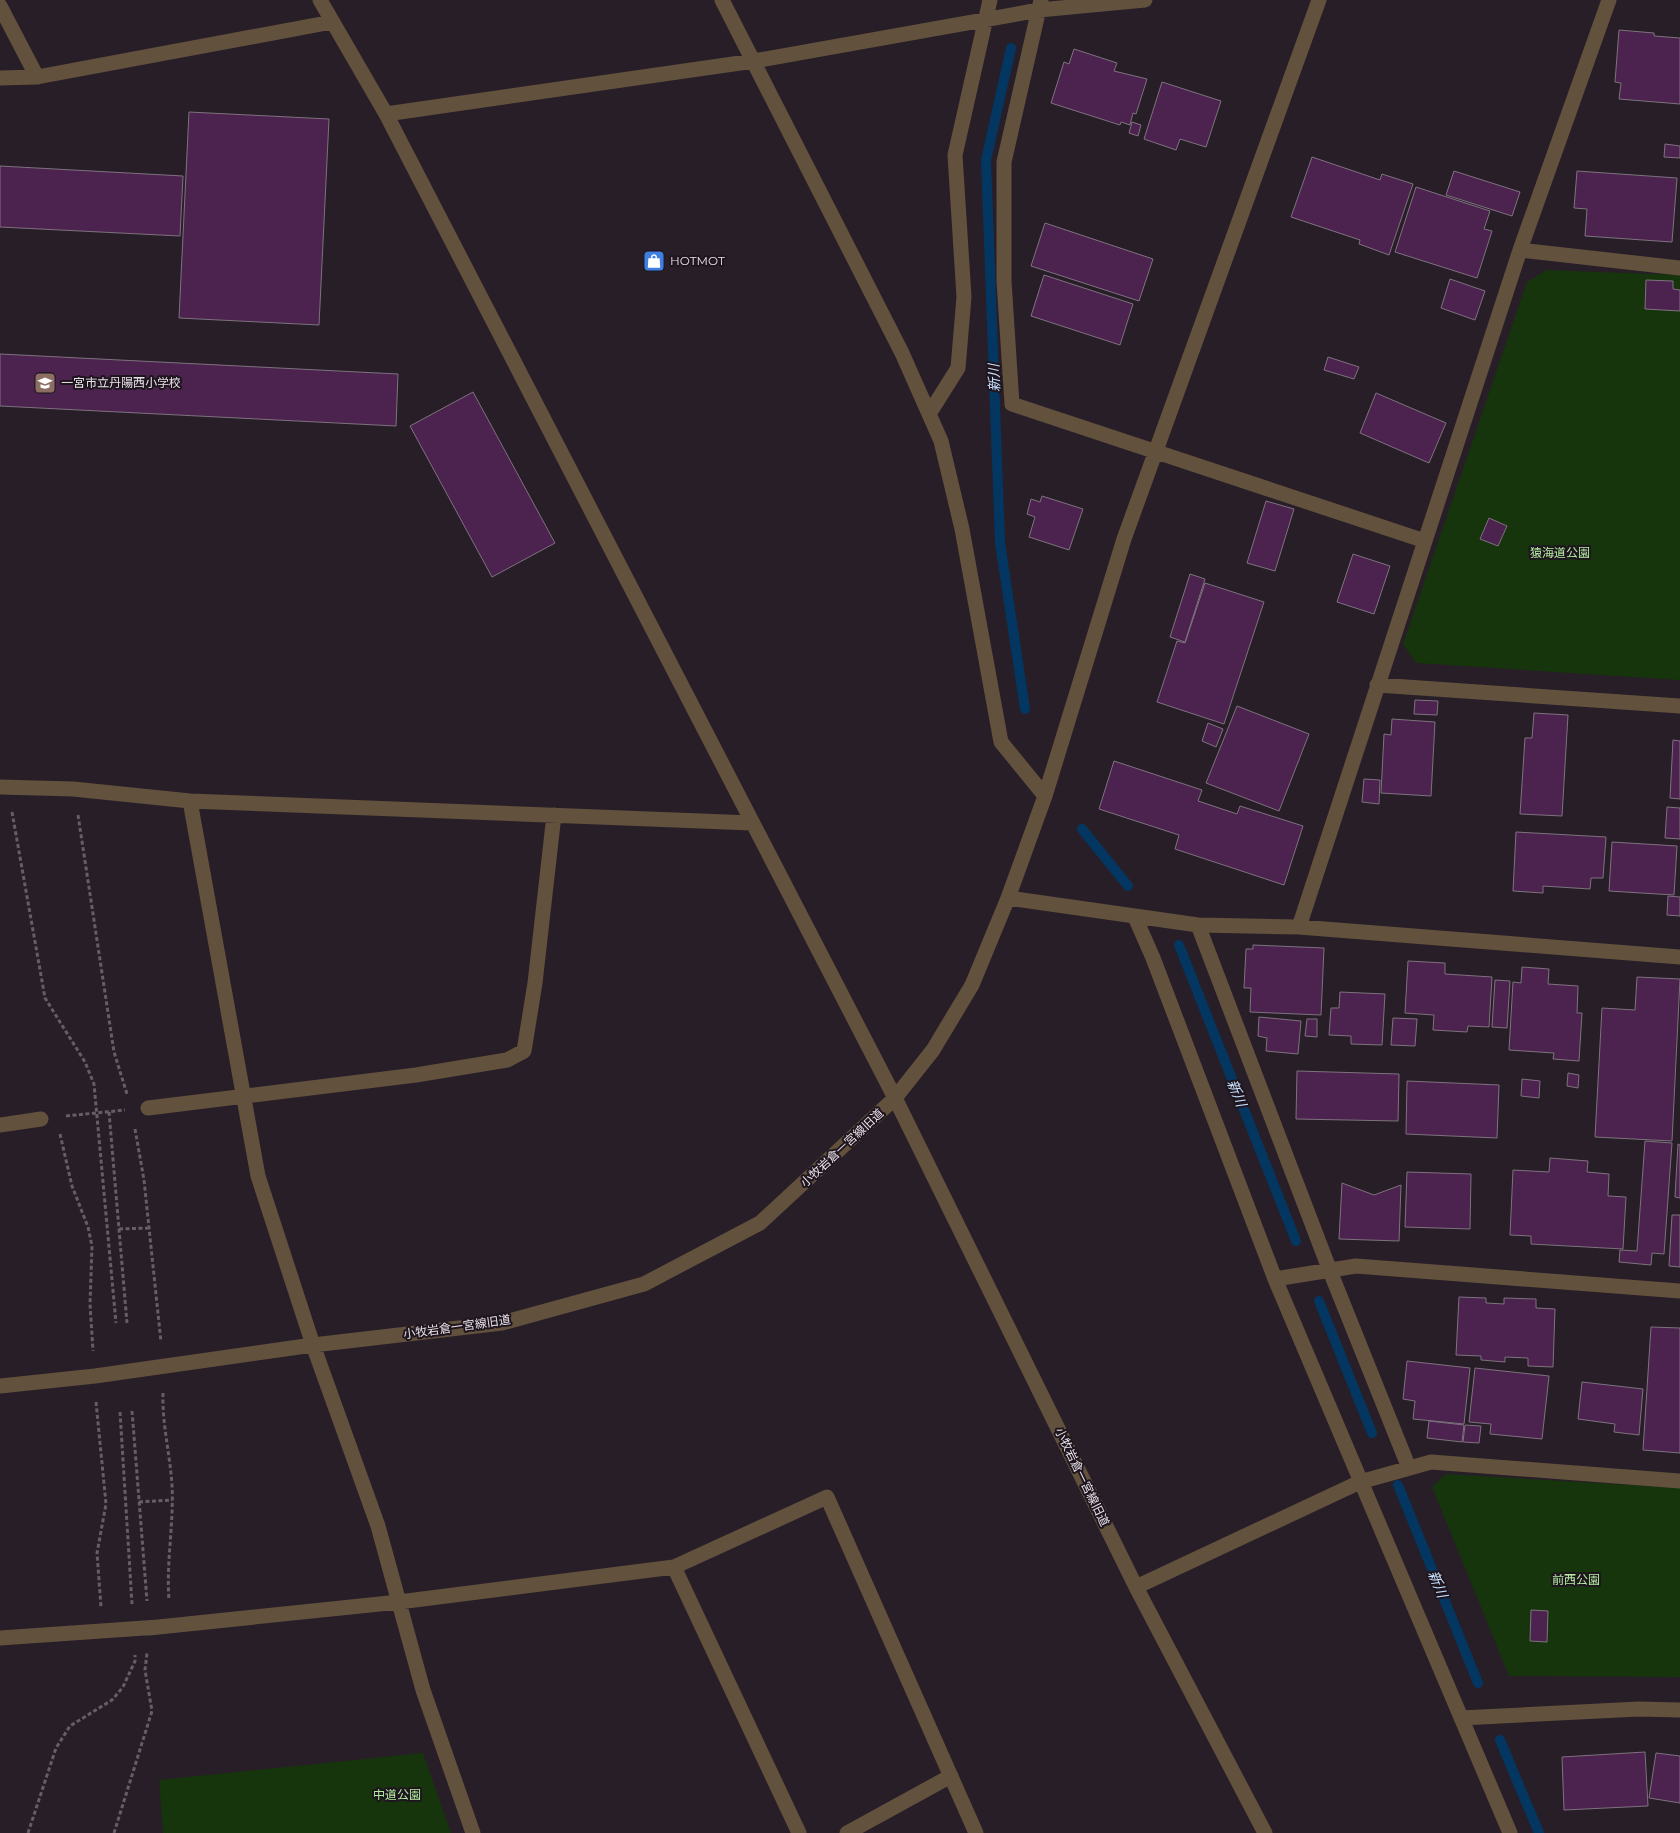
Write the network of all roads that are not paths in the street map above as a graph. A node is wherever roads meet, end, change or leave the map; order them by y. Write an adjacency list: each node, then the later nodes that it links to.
1 (320, 0): 10 (street)
2 (722, 0): 11 (street)
3 (990, 0): 9 (street)
4 (1145, 0): 7 (street)
5 (1319, 0): 18 (street)
6 (1609, 0): 15 (street)
7 (1040, 5): 9 (street); 18 (street)
8 (0, 6): 12 (street)
9 (986, 18): 11 (street); 17 (street)
10 (332, 22): 12 (street); 14 (street)
11 (754, 61): 14 (street); 17 (street)
12 (37, 77): 13 (street)
13 (0, 78)
14 (386, 114): 26 (street)
15 (1520, 250): 16 (street); 19 (street)
16 (1680, 268)
17 (929, 414): 23 (street)
18 (1156, 450): 19 (street); 23 (street)
19 (1424, 541): 20 (street)
20 (1377, 684): 21 (street); 30 (street)
21 (1680, 706)
22 (3, 787): 24 (street)
23 (1044, 796): 27 (street)
24 (190, 801): 25 (street); 32 (street)
25 (554, 815): 26 (street); 32 (street)
26 (752, 824): 33 (street)
27 (1008, 898): 28 (street); 33 (street)
28 (1135, 917): 29 (street); 38 (street)
29 (1198, 925): 30 (street); 37 (street)
30 (1299, 927): 31 (street)
31 (1680, 957)
32 (244, 1096): 34 (street); 40 (street)
33 (895, 1098): 40 (street, 小牧岩倉一宮線旧道); 46 (street, 小牧岩倉一宮線旧道)
34 (148, 1108)
35 (41, 1119): 36 (street)
36 (0, 1125)
37 (1330, 1271): 38 (street); 39 (street); 42 (street)
38 (1275, 1279): 44 (street)
39 (1680, 1291)
40 (313, 1345): 41 (street, 小牧岩倉一宮線旧道); 47 (street)
41 (0, 1386)
42 (1409, 1468): 43 (street); 44 (street)
43 (1680, 1481)
44 (1360, 1482): 46 (street); 50 (street)
45 (674, 1568): 47 (street); 51 (street); 53 (street)
46 (1136, 1587): 56 (street, 小牧岩倉一宮線旧道)
47 (398, 1602): 48 (street); 52 (street)
48 (0, 1638)
49 (1680, 1710): 50 (street)
50 (1461, 1718): 57 (street)
51 (951, 1776): 54 (street); 55 (street)
52 (473, 1833)
53 (799, 1833)
54 (847, 1833)
55 (976, 1833)
56 (1265, 1833)
57 (1510, 1833)

